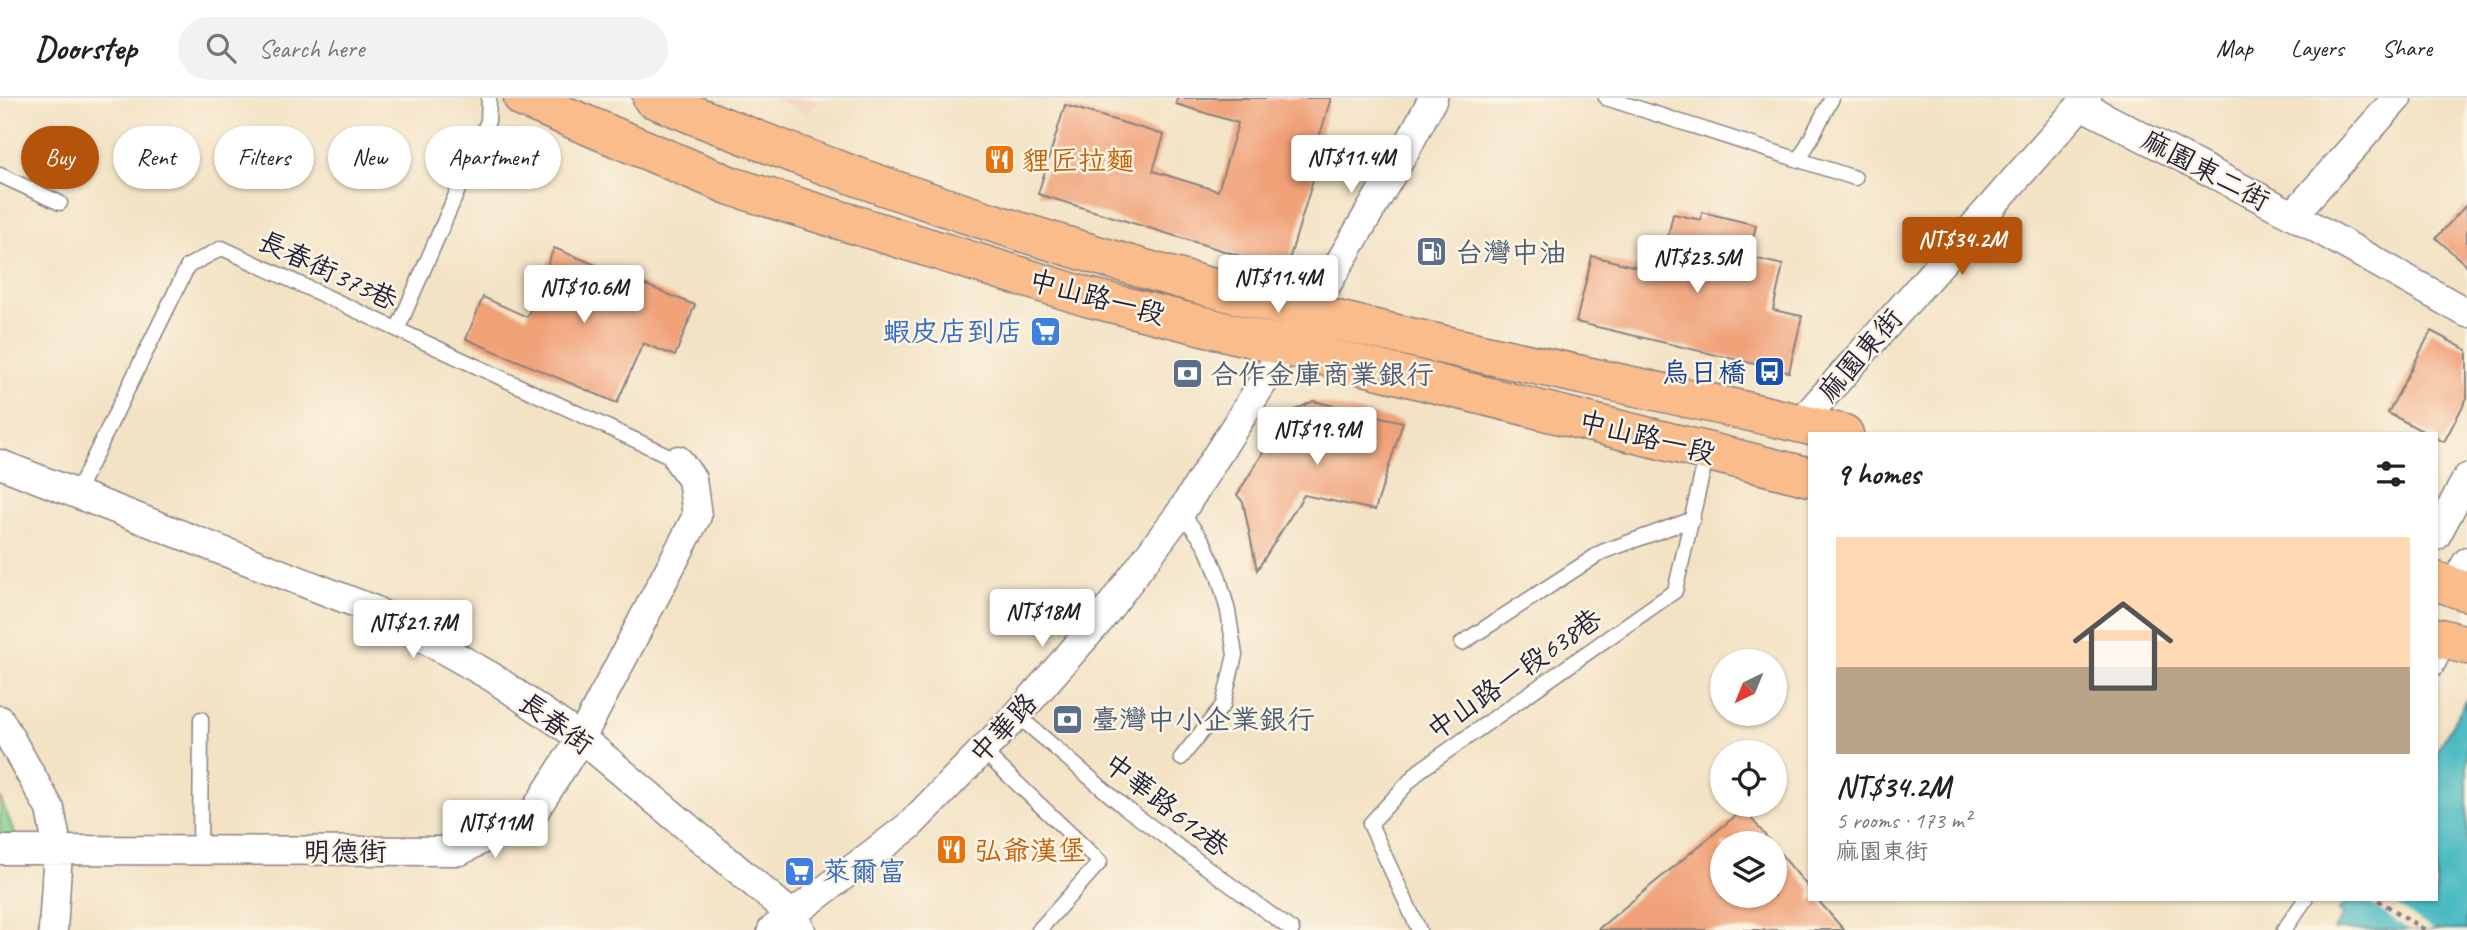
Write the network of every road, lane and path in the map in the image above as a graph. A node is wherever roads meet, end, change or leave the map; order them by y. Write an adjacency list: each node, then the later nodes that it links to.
1 (489, 98): 17 (lane)
2 (523, 98): 18 (main road, 中山路一段)
3 (652, 98): 15 (main road, 中山路一段)
4 (1433, 98): 15 (street, 中華路)
5 (1606, 98): 9 (lane)
6 (1832, 98): 10 (lane)
7 (2397, 98): 14 (street, 麻園東二街)
8 (2084, 101): 14 (street, 麻園東二街); 19 (street, 麻園東街)
9 (1645, 105): 10 (lane)
10 (1800, 159): 12 (lane)
11 (0, 175): 13 (lane)
12 (1855, 178)
13 (60, 203)
14 (2293, 215): 16 (street, 麻園東二街)
15 (1310, 313): 18 (street, 中華路); 19 (main road, 中山路一段)
16 (2467, 313)
17 (398, 328): 22 (lane, 長春街373巷); 26 (lane, 長春街373巷)
18 (1286, 346): 21 (main road, 中山路一段); 27 (street, 中華路)
19 (1800, 423): 20 (main road, 中山路一段)
20 (1836, 432)
21 (1707, 451): 24 (main road, 中山路一段); 28 (lane, 中山路一段638巷)
22 (678, 460): 34 (street, 明德街)
23 (0, 464): 26 (street, 長春街)
24 (1808, 476)
25 (2467, 478): 29 (street)
26 (76, 494): 34 (street, 長春街)
27 (1181, 512): 31 (street, 中華路); 36 (lane)
28 (1693, 519): 30 (lane); 46 (lane, 中山路一段638巷)
29 (2438, 532)
30 (1462, 643)
31 (1017, 715): 35 (street, 中華路); 45 (lane, 中華路612巷)
32 (201, 719): 38 (lane)
33 (0, 720): 39 (street)
34 (580, 738): 38 (street, 明德街); 42 (street, 長春街)
35 (983, 751): 42 (street, 中華路); 44 (lane)
36 (1181, 758)
37 (0, 850): 39 (street, 明德街)
38 (200, 851): 39 (street, 明德街)
39 (58, 852): 43 (street)
40 (2304, 901): 47 (lane)
41 (2380, 901): 48 (path)
42 (788, 925)
43 (53, 930)
44 (1039, 930)
45 (1292, 930)
46 (1419, 930)
47 (2284, 930)
48 (2425, 930)

